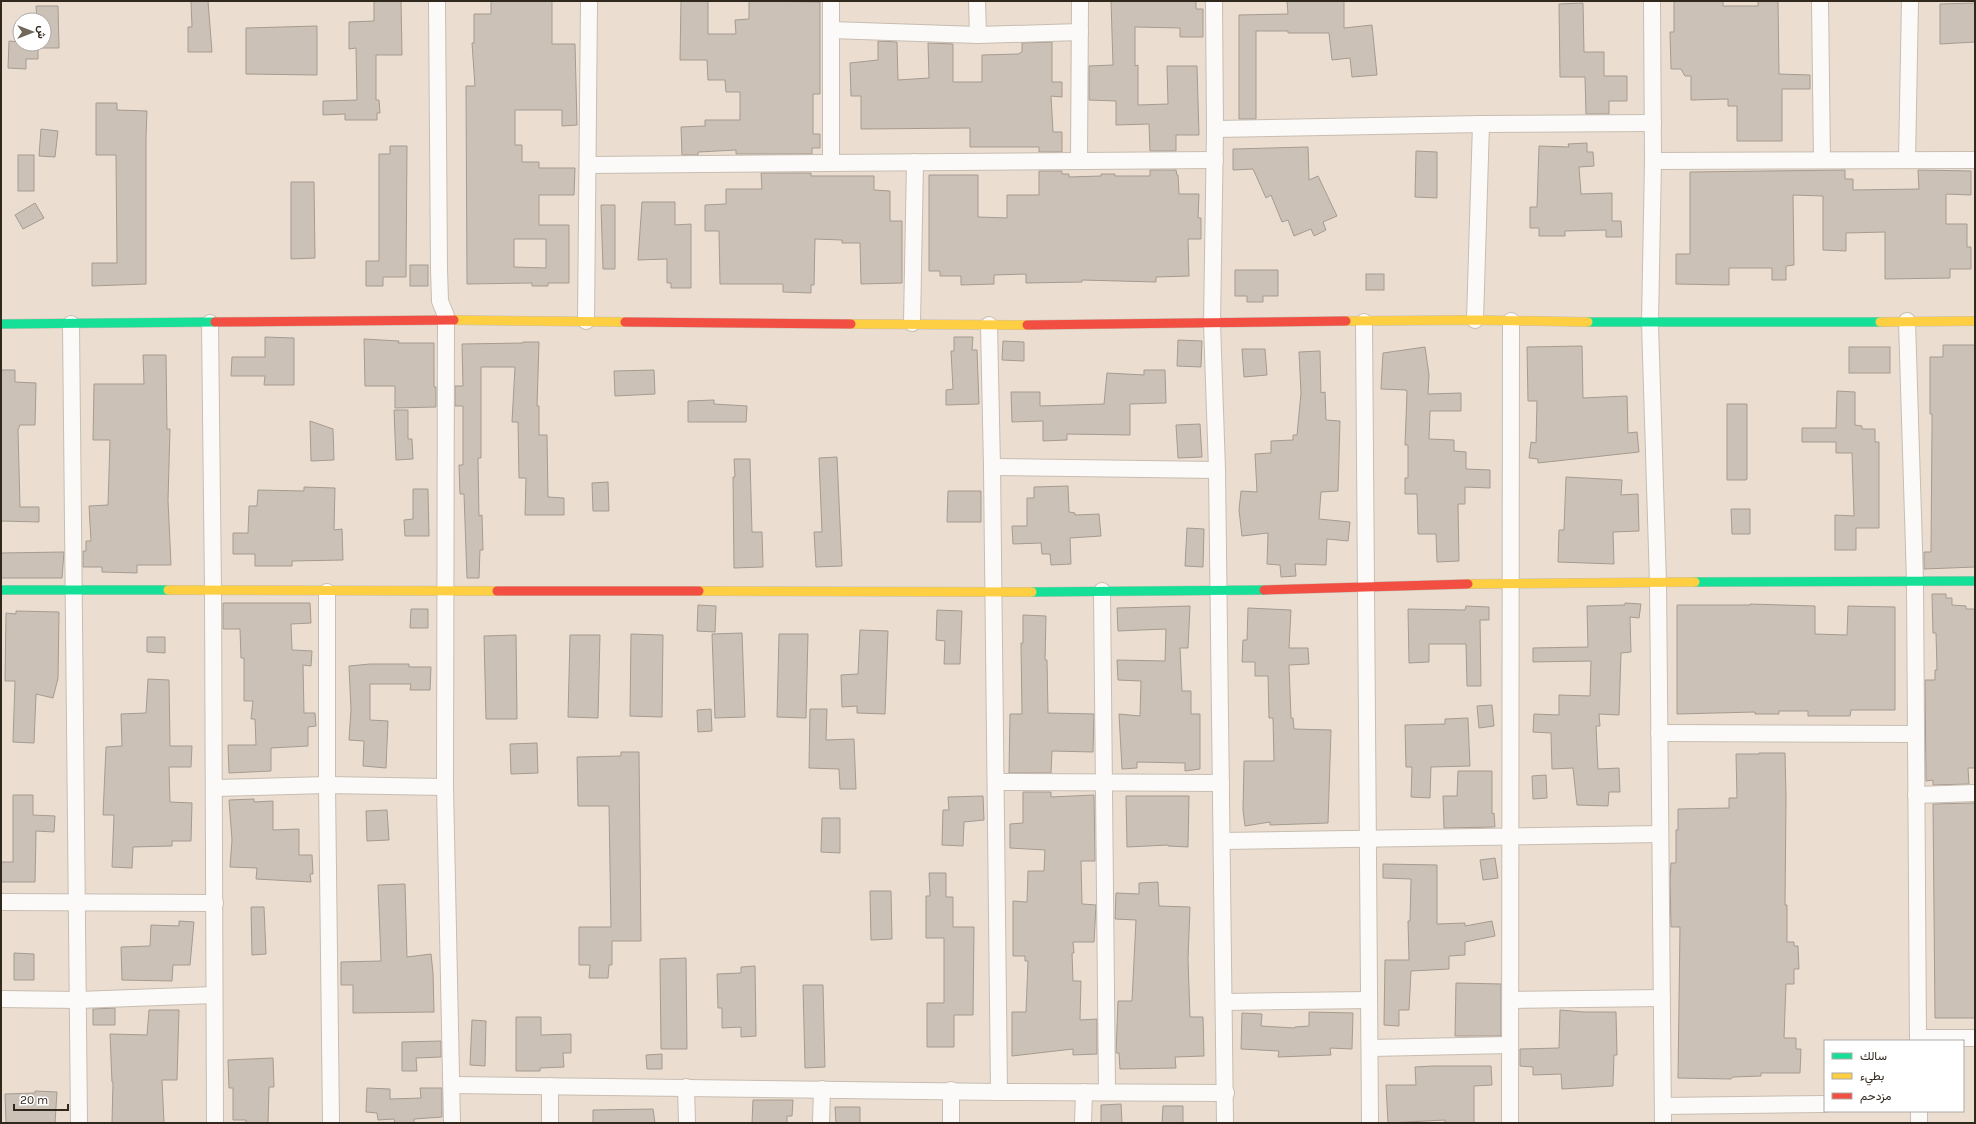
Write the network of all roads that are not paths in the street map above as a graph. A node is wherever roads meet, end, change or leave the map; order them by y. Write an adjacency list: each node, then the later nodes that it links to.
1 (437, 1): 25 (street)
2 (589, 1): 24 (street)
3 (831, 1): 10 (street)
4 (977, 1): 12 (street)
5 (1080, 1): 11 (street)
6 (1214, 1): 15 (street)
7 (1652, 1): 13 (street)
8 (1820, 1): 17 (street)
9 (1910, 1): 18 (street)
10 (831, 30): 12 (street); 23 (street)
11 (1080, 32): 12 (street); 20 (street)
12 (978, 34)
13 (1653, 123): 14 (street); 21 (street)
14 (1481, 124): 15 (street); 26 (street)
15 (1215, 129): 16 (street)
16 (1215, 160): 20 (street); 33 (street)
17 (1822, 160): 18 (street); 21 (street)
18 (1907, 160): 19 (street)
19 (1975, 160)
20 (1079, 161): 22 (street)
21 (1653, 161): 34 (street)
22 (915, 162): 23 (street); 37 (street)
23 (831, 163): 24 (street)
24 (588, 165): 27 (street)
25 (446, 320): 27 (street); 32 (street); 49 (street)
26 (1475, 320): 28 (street); 31 (street)
27 (586, 321): 37 (street)
28 (1511, 321): 34 (street); 43 (street)
29 (1907, 321): 30 (street); 34 (street); 42 (street)
30 (1975, 321)
31 (1364, 322): 33 (street); 45 (street)
32 (210, 323): 36 (street); 48 (street)
33 (1212, 323): 38 (street); 40 (street)
34 (1650, 323): 44 (street)
35 (1, 324): 36 (street)
36 (71, 324): 47 (street)
37 (912, 324): 38 (street)
38 (989, 325): 39 (street)
39 (992, 467): 40 (street); 53 (street)
40 (1217, 470): 51 (street)
41 (1975, 581): 42 (street)
42 (1915, 582): 44 (street); 55 (street)
43 (1510, 583): 44 (street); 45 (street); 65 (street)
44 (1658, 583): 54 (street)
45 (1365, 586): 51 (street); 66 (street)
46 (1, 590): 47 (street)
47 (74, 590): 48 (street); 69 (street)
48 (213, 590): 52 (street); 61 (street)
49 (446, 591): 52 (street); 53 (street); 60 (street)
50 (1102, 591): 51 (street); 53 (street); 57 (street)
51 (1219, 591): 58 (street)
52 (327, 592): 59 (street)
53 (994, 592): 56 (street)
54 (1659, 733): 55 (street); 64 (street)
55 (1916, 734): 63 (street)
56 (996, 782): 57 (street); 87 (street)
57 (1103, 782): 58 (street); 89 (street)
58 (1221, 782): 67 (street)
59 (327, 785): 60 (street); 61 (street); 96 (street)
60 (445, 787): 82 (street)
61 (214, 788): 70 (street)
62 (1975, 793): 63 (street)
63 (1916, 795): 79 (street)
64 (1660, 834): 65 (street); 72 (street)
65 (1510, 836): 66 (street); 76 (street)
66 (1369, 837): 67 (street); 75 (street)
67 (1222, 841): 77 (street)
68 (1, 902): 69 (street)
69 (77, 903): 70 (street); 74 (street)
70 (214, 903): 71 (street)
71 (214, 995): 74 (street); 95 (street)
72 (1662, 998): 76 (street); 92 (street)
73 (1, 999): 74 (street)
74 (78, 1000): 94 (street)
75 (1369, 1000): 77 (street); 81 (street)
76 (1511, 1000): 80 (street)
77 (1224, 1002): 90 (street)
78 (1975, 1038): 79 (street)
79 (1918, 1039)
80 (1510, 1045): 81 (street); 105 (street)
81 (1370, 1048): 104 (street)
82 (452, 1085): 83 (street); 97 (street)
83 (550, 1086): 84 (street); 98 (street)
84 (686, 1087): 85 (street); 99 (street)
85 (822, 1089): 86 (street); 100 (street)
86 (951, 1090): 87 (street); 101 (street)
87 (999, 1092): 88 (street)
88 (1084, 1092): 89 (street); 102 (street)
89 (1107, 1092): 90 (street)
90 (1226, 1093): 103 (street)
91 (1824, 1104): 92 (street)
92 (1663, 1106): 106 (street)
93 (1919, 1112): 107 (street)
94 (79, 1123)
95 (215, 1123)
96 (331, 1123)
97 (452, 1123)
98 (550, 1123)
99 (687, 1123)
100 (821, 1123)
101 (951, 1123)
102 (1083, 1123)
103 (1225, 1123)
104 (1370, 1123)
105 (1510, 1123)
106 (1663, 1123)
107 (1919, 1123)

